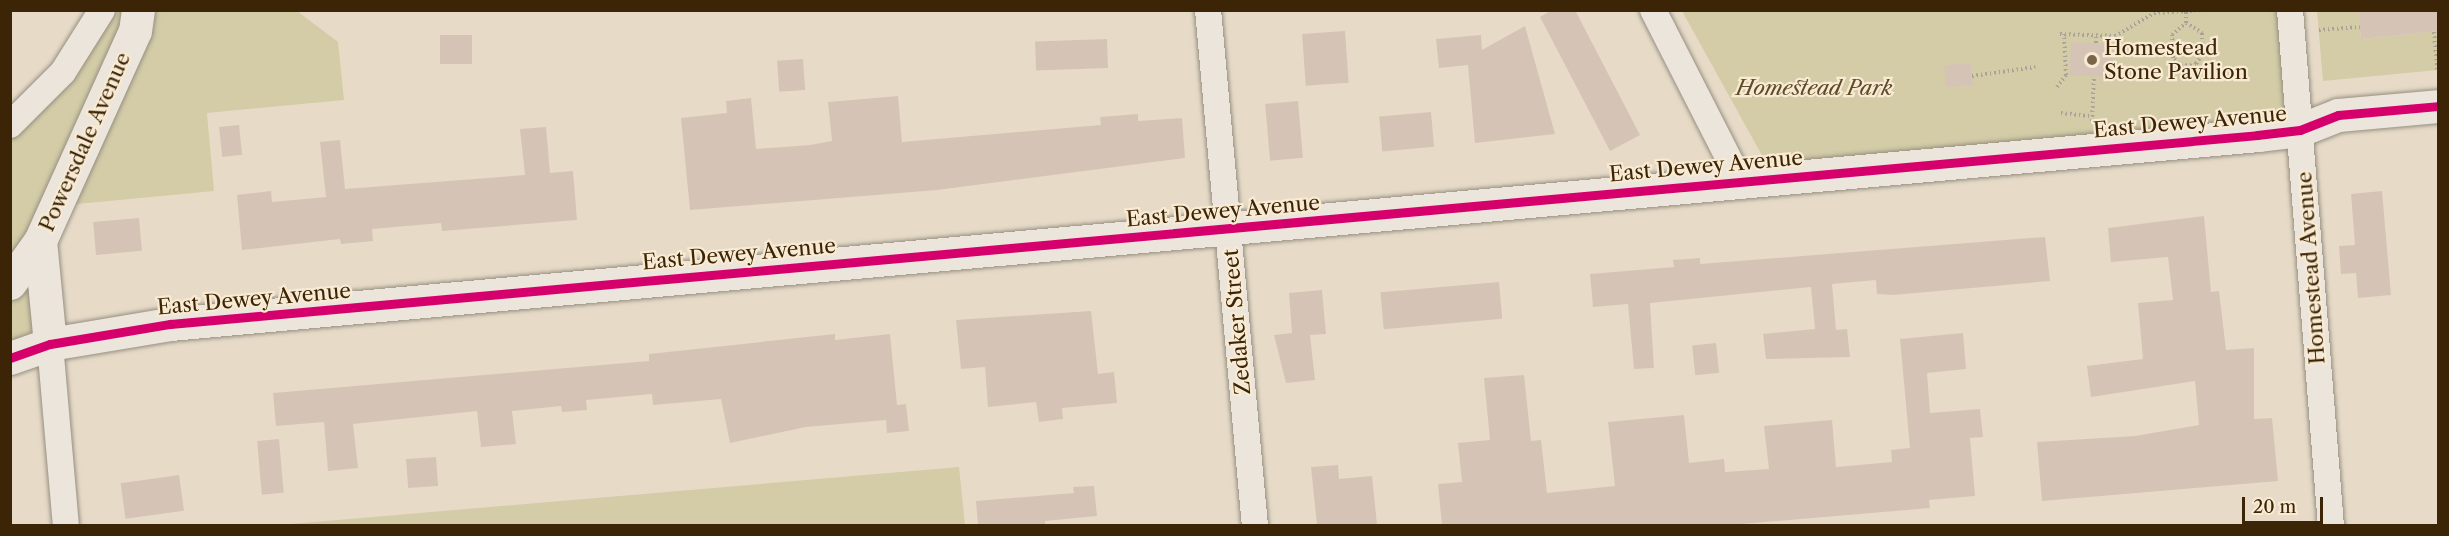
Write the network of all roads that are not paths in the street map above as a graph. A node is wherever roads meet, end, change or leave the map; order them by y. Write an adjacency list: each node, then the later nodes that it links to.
1 (102, 10): 7 (street)
2 (138, 10): 11 (street, Powersdale Avenue)
3 (1208, 10): 10 (street, Zedaker Street)
4 (1653, 10): 9 (street)
5 (2290, 10): 8 (street, Homestead Avenue)
6 (2439, 106): 8 (street, East Dewey Avenue)
7 (10, 125)
8 (2300, 130): 9 (street, East Dewey Avenue); 17 (street, Homestead Avenue)
9 (1740, 181): 10 (street, East Dewey Avenue)
10 (1229, 228): 13 (street, East Dewey Avenue); 16 (street, Zedaker Street)
11 (40, 241): 12 (street); 13 (street, Powersdale Avenue)
12 (10, 283)
13 (50, 344): 14 (street, East Dewey Avenue); 15 (street, Powersdale Avenue)
14 (10, 358)
15 (66, 525)
16 (1255, 525)
17 (2331, 525)

